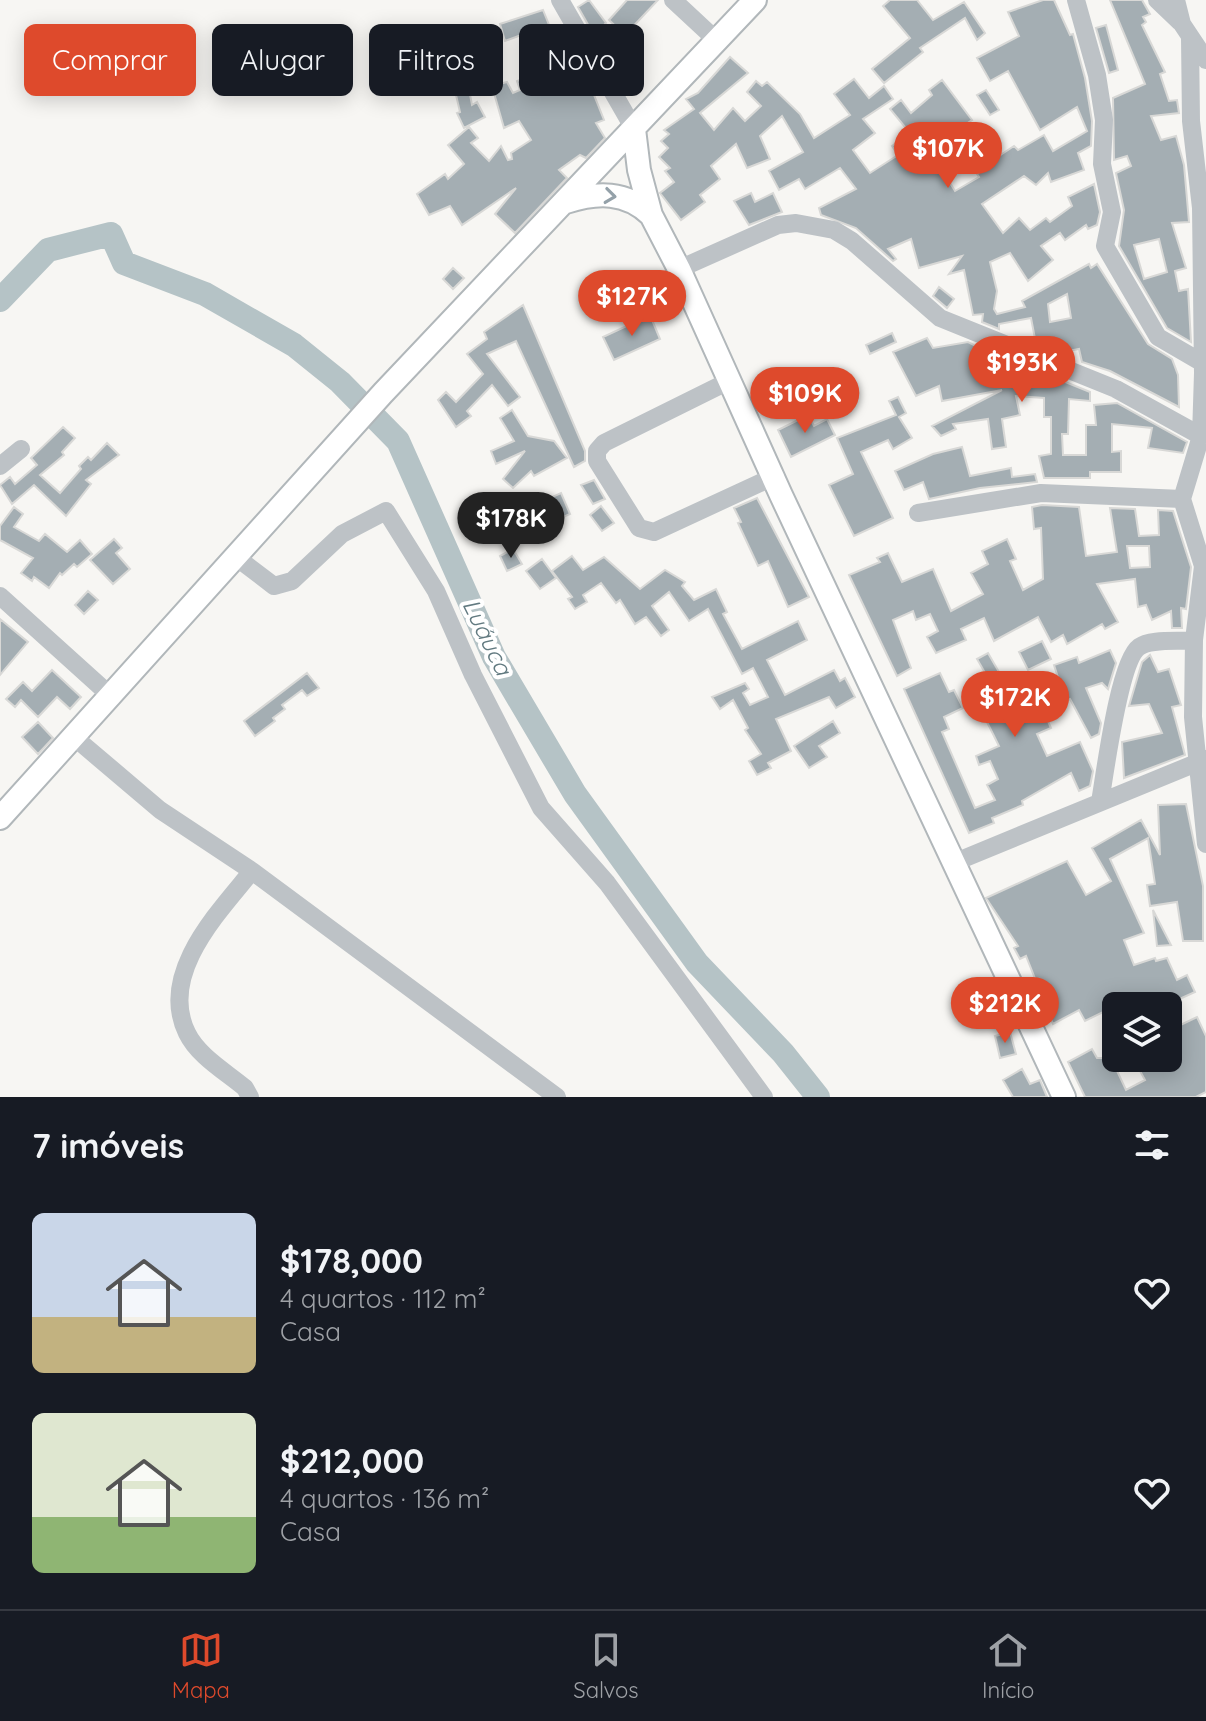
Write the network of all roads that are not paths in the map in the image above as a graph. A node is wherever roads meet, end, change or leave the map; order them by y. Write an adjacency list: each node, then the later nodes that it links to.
1 (560, 0): 10 (street)
2 (673, 0): 8 (street)
3 (755, 0): 8 (main road)
4 (1076, 0): 14 (street)
5 (1157, 0): 7 (street)
6 (1176, 0): 7 (street)
7 (1186, 31): 9 (street); 14 (street)
8 (715, 39): 10 (main road)
9 (1206, 60)
10 (634, 129): 11 (main road); 12 (main road)
11 (565, 202): 12 (main road, one-way to 12); 22 (main road)
12 (651, 215): 13 (main road)
13 (679, 269): 15 (main road); 16 (street)
14 (1201, 362): 16 (street)
15 (731, 380): 19 (main road); 19 (street)
16 (1201, 436): 20 (street)
17 (21, 449): 18 (street)
18 (0, 466)
19 (775, 476): 32 (main road)
20 (1182, 499): 21 (street); 23 (street)
21 (918, 513)
22 (236, 557): 26 (main road); 36 (street)
23 (1205, 565): 25 (street)
24 (0, 596): 26 (street)
25 (1194, 640): 28 (street); 29 (street)
26 (112, 697): 27 (main road)
27 (74, 737): 30 (main road); 33 (street)
28 (1201, 761): 29 (street); 31 (street)
29 (1100, 802): 32 (street)
30 (0, 818)
31 (1206, 844)
32 (953, 863): 37 (main road)
33 (252, 871): 34 (street); 35 (street)
34 (250, 1097)
35 (557, 1097)
36 (764, 1097)
37 (1064, 1097)

